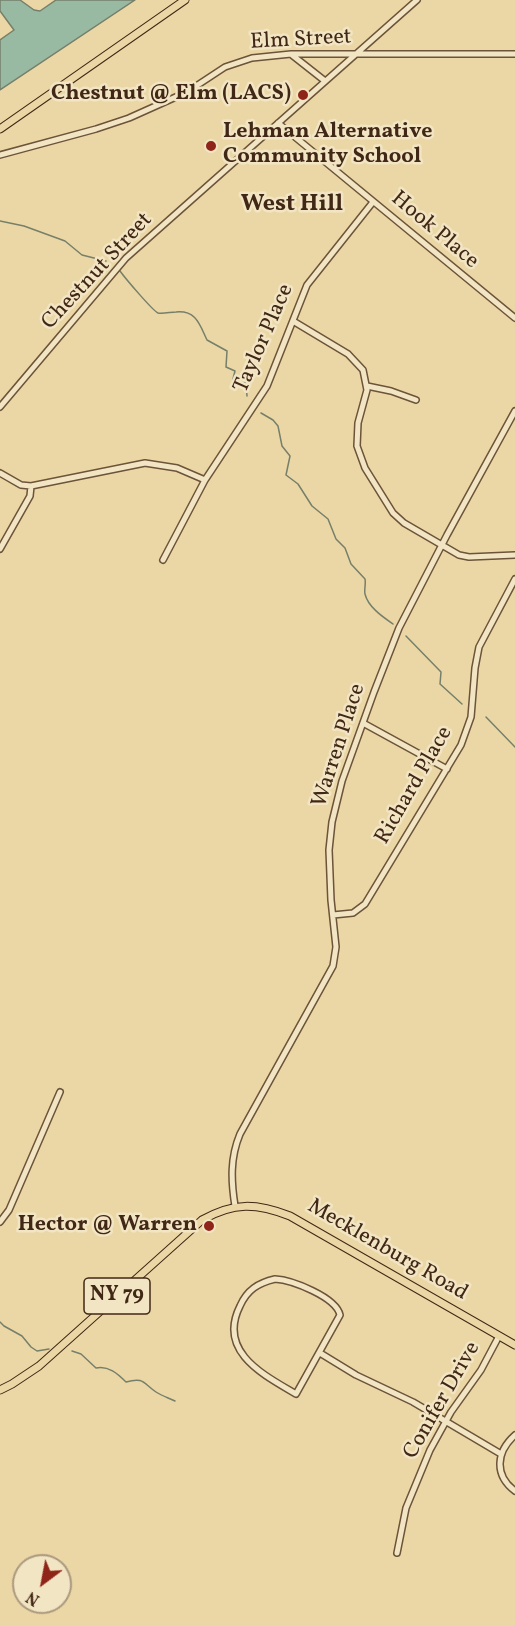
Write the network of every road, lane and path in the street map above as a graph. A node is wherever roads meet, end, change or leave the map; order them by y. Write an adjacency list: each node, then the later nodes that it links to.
1 (185, 0): 8 (main road)
2 (417, 0): 4 (street, Chestnut Street)
3 (291, 54): 4 (street, Elm Street); 6 (street); 9 (street, Elm Street)
4 (354, 54): 5 (street, Elm Street); 6 (street, Chestnut Street)
5 (515, 54)
6 (325, 81): 7 (street, Chestnut Street)
7 (278, 123): 10 (street, Hook Place); 15 (street, Chestnut Street)
8 (0, 129)
9 (0, 155)
10 (373, 202): 11 (street, Hook Place); 12 (street, Taylor Place)
11 (515, 318)
12 (293, 321): 13 (street); 18 (street, Taylor Place)
13 (367, 387): 14 (street); 20 (street)
14 (416, 400)
15 (0, 407)
16 (515, 411): 20 (street, Warren Place)
17 (0, 473): 19 (street)
18 (205, 480): 19 (street); 23 (street, Taylor Place)
19 (31, 486): 21 (street)
20 (442, 546): 22 (street); 25 (street, Warren Place)
21 (0, 549)
22 (515, 555)
23 (163, 560)
24 (515, 579): 26 (street, Richard Place)
25 (363, 723): 26 (street); 27 (street, Warren Place)
26 (447, 768): 27 (street, Richard Place)
27 (333, 915): 29 (street, Warren Place)
28 (60, 1092): 30 (street)
29 (235, 1206): 31 (main road, Mecklenburg Road / NY 79); 34 (main road, NY 79)
30 (0, 1222)
31 (499, 1336): 32 (main road, Mecklenburg Road / NY 79); 35 (street, Conifer Drive)
32 (515, 1345)
33 (320, 1353): 33 (street); 35 (street)
34 (0, 1390)
35 (445, 1422): 37 (street); 39 (street, Conifer Drive)
36 (515, 1435): 37 (street)
37 (501, 1454): 38 (street)
38 (515, 1491)
39 (397, 1553)

